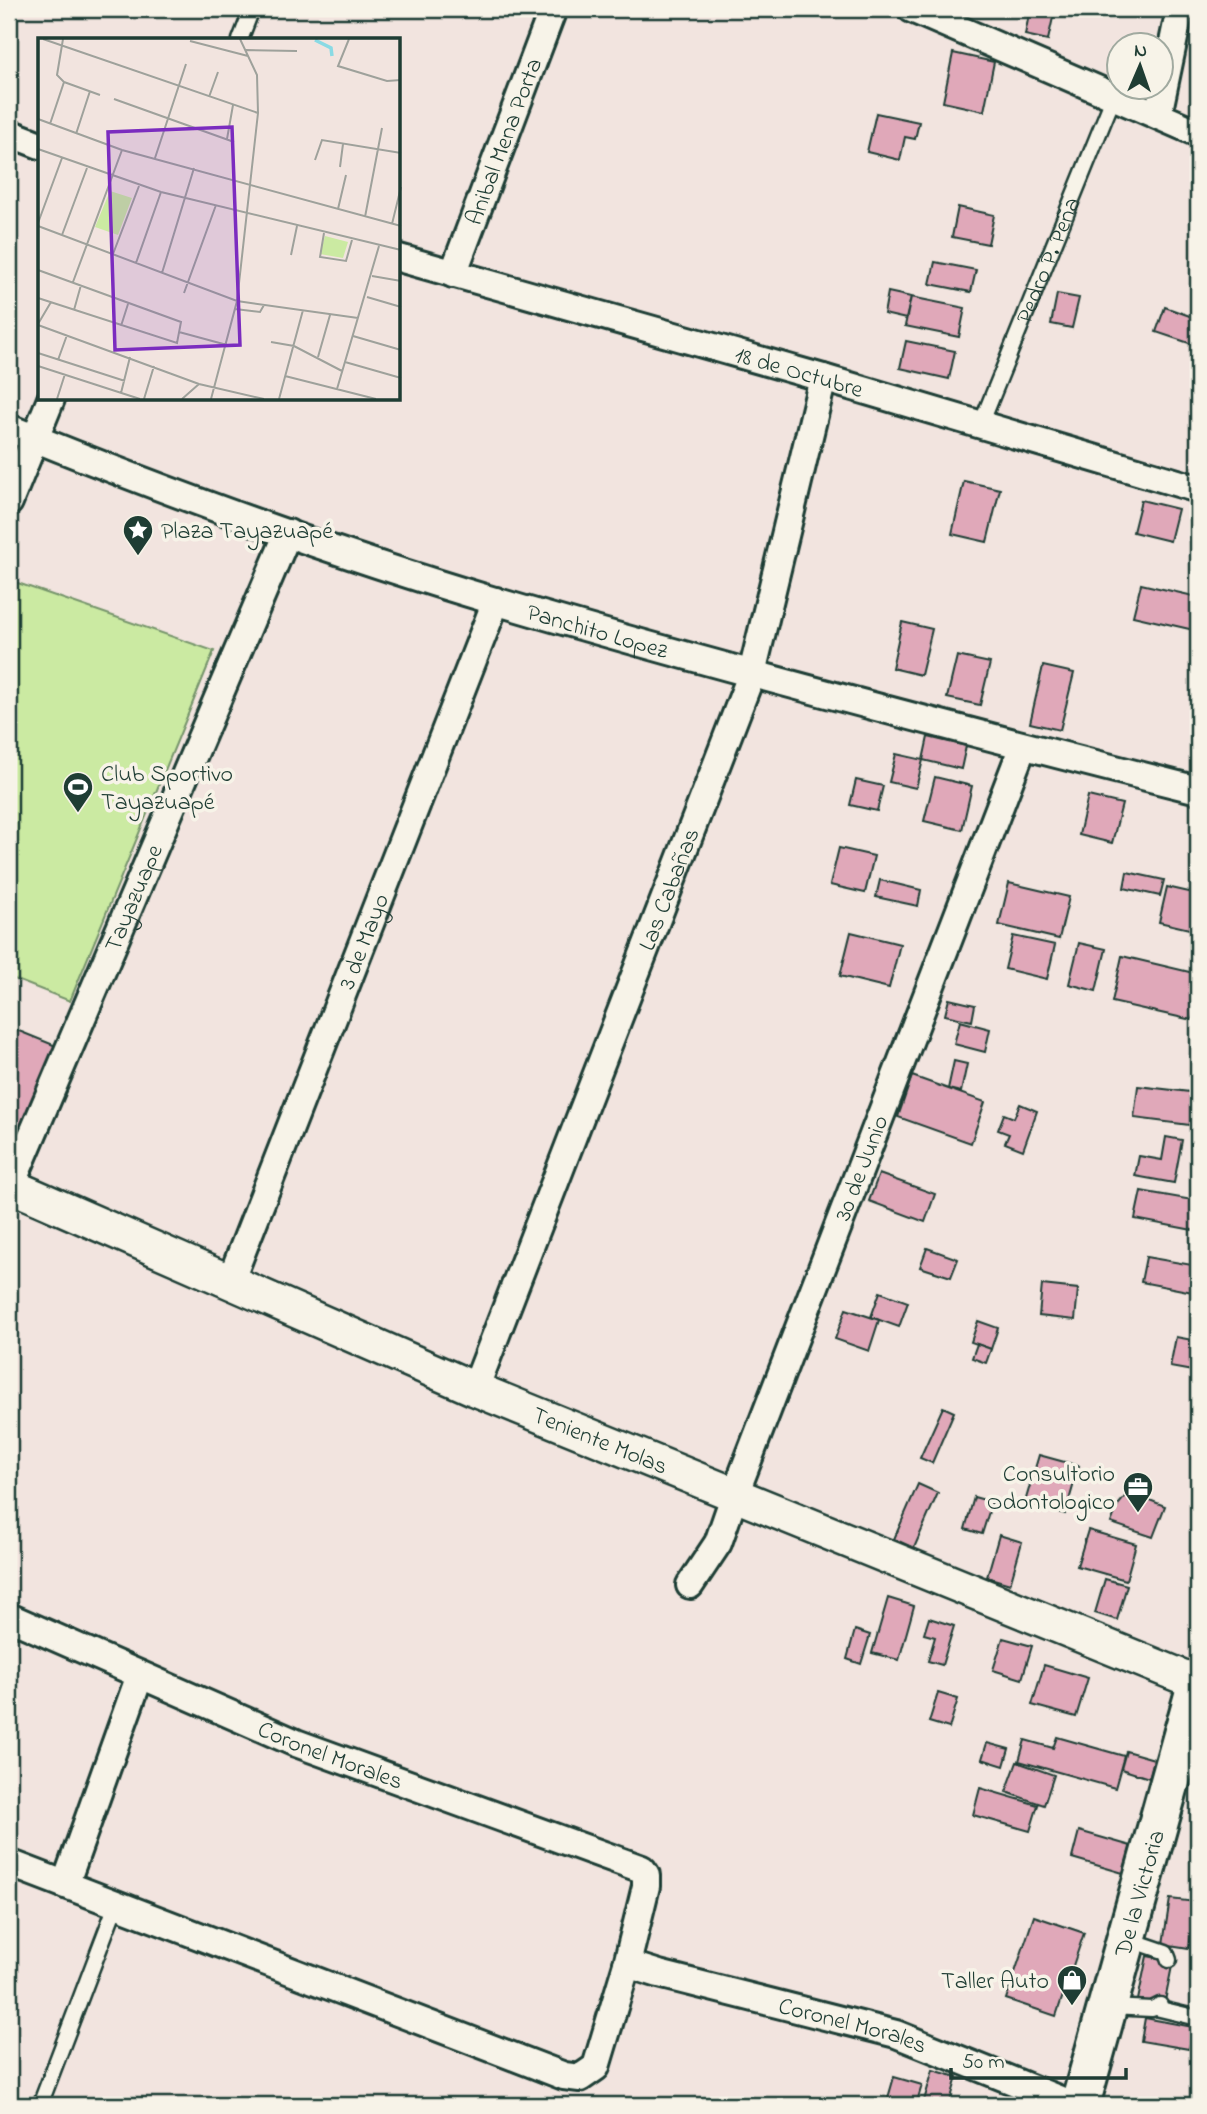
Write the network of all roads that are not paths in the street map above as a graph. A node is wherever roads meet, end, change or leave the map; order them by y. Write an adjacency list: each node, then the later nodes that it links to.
1 (252, 9): 5 (lane)
2 (553, 9): 14 (street, Anibal Mena Porta)
3 (912, 9): 6 (street)
4 (1180, 9): 9 (street)
5 (241, 38)
6 (1106, 92)
7 (1113, 102): 17 (lane, Pedro P. Peña)
8 (1129, 102): 9 (street)
9 (1158, 115): 11 (street)
10 (9, 133): 12 (street)
11 (1198, 133)
12 (38, 144)
13 (401, 259): 14 (street, 18 de Octubre)
14 (453, 274): 15 (street, 18 de Octubre)
15 (823, 378): 17 (street, 18 de Octubre); 24 (street, Las Cabañas)
16 (50, 401): 19 (street)
17 (981, 424): 20 (street, 18 de Octubre)
18 (9, 428): 19 (street, Panchito Lopez)
19 (35, 439): 21 (street); 22 (street, Panchito Lopez)
20 (1198, 489)
21 (9, 502)
22 (288, 533): 23 (street, Panchito Lopez); 27 (street, Tayazuape)
23 (496, 601): 24 (street, Panchito Lopez); 28 (street, 3 de Mayo)
24 (752, 673): 25 (street, Panchito Lopez); 29 (street, Las Cabañas)
25 (1023, 746): 26 (street, Panchito Lopez); 30 (street, 30 de Junio)
26 (1198, 790)
27 (10, 1185): 28 (street, Teniente Molas)
28 (230, 1282): 29 (street, Teniente Molas)
29 (475, 1389): 30 (street, Teniente Molas)
30 (735, 1494): 31 (street, 30 de Junio); 34 (street, Teniente Molas)
31 (690, 1585)
32 (9, 1617): 33 (street, Coronel Morales)
33 (140, 1675): 37 (street); 41 (street, Coronel Morales)
34 (1198, 1683): 35 (main road, De la Victoria)
35 (1188, 1758): 39 (main road, De la Victoria)
36 (9, 1863): 37 (street)
37 (65, 1885): 38 (street)
38 (116, 1905): 41 (street); 44 (lane)
39 (1126, 1939): 40 (lane); 42 (main road, De la Victoria)
40 (1169, 1960)
41 (627, 1964): 45 (street, Coronel Morales)
42 (1108, 2007): 43 (lane); 46 (main road, De la Victoria)
43 (1198, 2018)
44 (40, 2105)
45 (1073, 2105)
46 (1080, 2105)

